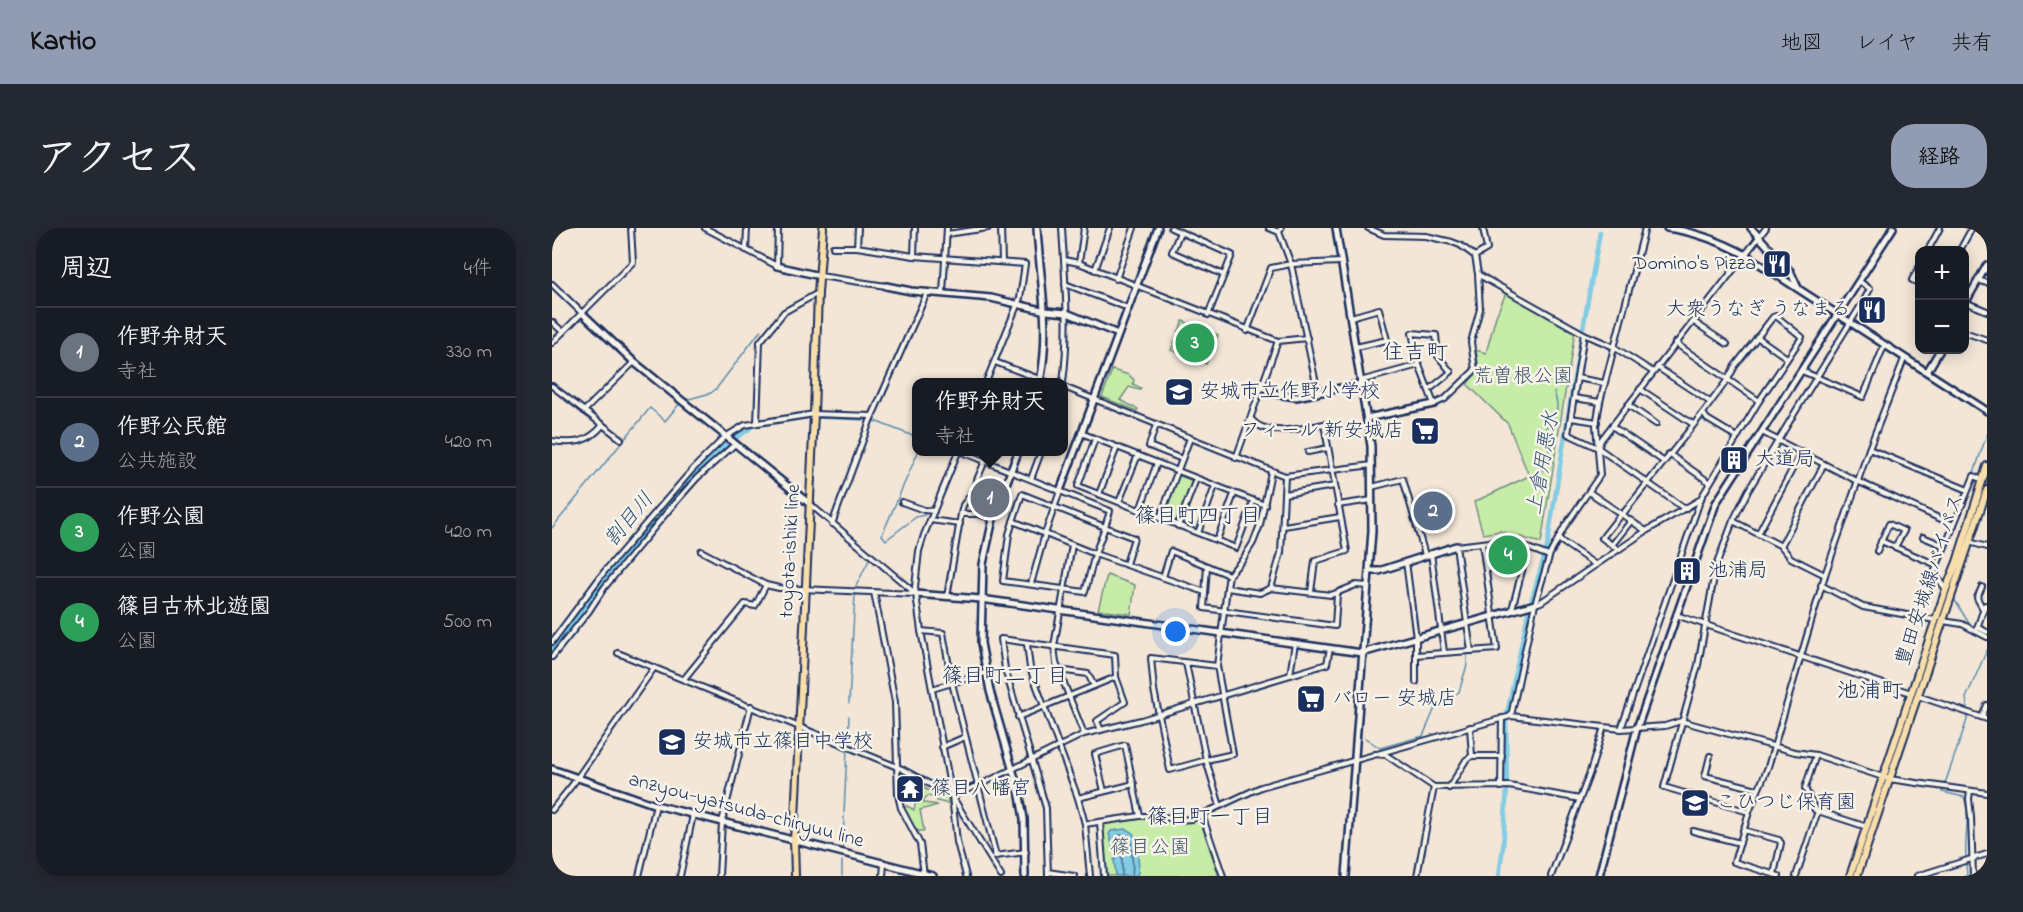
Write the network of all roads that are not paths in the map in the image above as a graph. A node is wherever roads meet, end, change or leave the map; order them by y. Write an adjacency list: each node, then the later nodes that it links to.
1 (631, 228): 73 (street)
2 (705, 228): 33 (street)
3 (718, 228): 33 (street)
4 (747, 228): 39 (street)
5 (778, 228): 50 (street)
6 (823, 228): 54 (main road, toyota-ishiki line)
7 (858, 228): 38 (street)
8 (915, 228): 41 (street)
9 (947, 228): 32 (street)
10 (988, 228): 32 (street)
11 (1001, 228): 45 (street)
12 (1037, 228): 72 (street)
13 (1062, 228): 44 (street)
14 (1084, 228): 47 (street)
15 (1110, 228): 51 (street)
16 (1134, 228): 55 (street)
17 (1158, 228): 62 (street)
18 (1171, 228): 31 (street)
19 (1269, 228): 30 (street)
20 (1336, 228): 46 (street)
21 (1368, 228): 42 (street)
22 (1483, 228): 42 (street)
23 (1645, 228): 95 (street)
24 (1667, 228): 40 (street)
25 (1752, 228): 34 (street)
26 (1766, 228): 34 (street)
27 (1893, 228): 56 (street)
28 (1941, 228): 35 (street)
29 (1972, 228): 36 (street)
30 (1280, 230): 48 (street)
31 (1180, 232): 53 (street); 53 (street)
32 (946, 234): 43 (street)
33 (718, 236): 39 (street)
34 (1759, 236): 40 (street); 63 (street)
35 (1930, 246)
36 (1962, 246)
37 (833, 247): 38 (street)
38 (857, 248): 41 (street)
39 (746, 250): 50 (street)
40 (1746, 255): 63 (street); 79 (street)
41 (914, 256): 43 (street)
42 (1475, 256): 52 (street)
43 (945, 258): 45 (street); 66 (street)
44 (1064, 260): 47 (street); 60 (street)
45 (1002, 262): 69 (street)
46 (1341, 262): 48 (street); 77 (street)
47 (1079, 263): 51 (street)
48 (1291, 264): 81 (street); 87 (street)
49 (1987, 264): 57 (street)
50 (777, 266): 54 (street)
51 (1095, 270): 55 (street)
52 (1478, 274): 83 (street); 126 (street)
53 (1224, 275): 75 (street)
54 (820, 276): 61 (street); 65 (main road, toyota-ishiki line)
55 (1116, 279): 62 (street)
56 (1858, 280): 76 (street); 80 (street)
57 (1978, 280): 58 (street); 67 (street)
58 (1987, 283)
59 (552, 284): 73 (street)
60 (1065, 284): 70 (street); 74 (street)
61 (886, 286): 64 (street)
62 (1135, 287): 70 (street); 75 (street)
63 (1798, 289): 76 (street)
64 (927, 292): 66 (street); 133 (street)
65 (818, 293): 131 (main road, toyota-ishiki line); 137 (street)
66 (943, 293): 69 (street)
67 (1967, 300)
68 (1969, 304): 71 (street)
69 (1018, 305): 72 (street); 100 (street)
70 (1128, 308): 85 (street)
71 (1987, 310)
72 (1046, 311): 74 (street); 108 (street)
73 (582, 313): 82 (street); 99 (street)
74 (1067, 314): 85 (street); 109 (street)
75 (1208, 315): 81 (street)
76 (1837, 315): 80 (street); 103 (street)
77 (1350, 317): 94 (street); 94 (street)
78 (552, 322): 82 (street)
79 (1694, 322): 91 (street); 92 (street)
80 (1851, 323): 93 (street); 112 (street)
81 (1247, 331): 89 (street)
82 (563, 332): 90 (street)
83 (1584, 333): 95 (street); 110 (street)
84 (1969, 333): 88 (street)
85 (1118, 334): 122 (street)
86 (1757, 337): 97 (street); 97 (street); 111 (street)
87 (1307, 338): 89 (street); 120 (street)
88 (1987, 340)
89 (1278, 341): 116 (street)
90 (552, 343)
91 (1675, 344): 102 (street); 111 (street)
92 (1727, 344)
93 (1884, 346): 98 (street); 112 (street)
94 (1356, 347): 113 (street)
95 (1614, 347): 104 (street); 114 (street)
96 (1938, 354): 105 (street)
97 (1787, 358): 123 (street)
98 (1904, 359): 105 (street); 156 (street)
99 (634, 362): 128 (street); 145 (street)
100 (994, 362): 106 (street); 107 (street)
101 (1419, 365): 113 (street); 119 (street); 119 (street)
102 (1657, 367): 104 (street); 125 (street)
103 (1802, 371): 112 (street); 143 (street)
104 (1653, 372): 118 (street)
105 (1927, 372): 129 (street)
106 (988, 378)
107 (1031, 378)
108 (1041, 378)
109 (1063, 378)
110 (1577, 378): 114 (street); 121 (street)
111 (1728, 379): 123 (street); 125 (street)
112 (1817, 379): 150 (street)
113 (1361, 382): 120 (street); 134 (street)
114 (1604, 383): 124 (street)
115 (552, 386): 128 (street)
116 (1262, 387): 120 (street); 135 (street)
117 (1068, 389): 122 (street)
118 (1640, 389): 127 (street); 139 (street)
119 (1429, 390): 126 (street)
120 (1318, 393)
121 (1574, 398): 124 (street); 132 (street)
122 (1093, 399): 141 (street); 144 (street)
123 (1759, 401): 146 (street)
124 (1600, 402): 136 (street)
125 (1710, 402): 130 (street)
126 (1434, 404): 134 (street)
127 (1628, 405): 138 (street); 142 (street)
128 (584, 411): 140 (street)
129 (1987, 411)
130 (1703, 413): 139 (street); 146 (street)
131 (814, 417): 133 (street); 137 (street); 199 (main road, toyota-ishiki line)
132 (1571, 417): 136 (street); 155 (street)
133 (871, 418): 217 (street)
134 (1367, 418): 171 (street)
135 (1251, 419): 154 (street); 165 (street)
136 (1597, 422): 155 (street)
137 (758, 423): 145 (street)
138 (1656, 424)
139 (1693, 424): 159 (street)
140 (603, 425): 148 (street); 151 (street)
141 (1156, 425): 147 (street); 166 (street)
142 (1612, 426): 155 (street); 168 (street)
143 (1762, 432): 150 (street); 281 (street)
144 (1081, 433): 149 (street); 189 (street)
145 (725, 437): 152 (street); 291 (street)
146 (1737, 437): 183 (street)
147 (1190, 438): 165 (street); 166 (street)
148 (621, 439)
149 (1095, 439): 153 (street); 191 (street)
150 (1779, 440): 158 (street); 216 (street)
151 (552, 441)
152 (733, 443): 199 (street); 302 (street)
153 (1117, 447): 160 (street); 191 (street)
154 (1328, 448): 157 (street); 175 (street)
155 (1598, 448): 182 (street); 190 (street)
156 (1869, 448): 181 (street); 187 (street)
157 (1308, 452)
158 (1802, 452): 170 (street); 226 (street)
159 (1670, 454): 168 (street); 183 (street)
160 (1138, 455): 169 (street); 197 (street)
161 (958, 456): 205 (street)
162 (971, 456): 167 (street)
163 (1017, 456): 173 (street)
164 (1039, 456): 178 (street)
165 (1236, 458): 176 (street)
166 (1182, 459): 174 (street)
167 (985, 461): 173 (street); 207 (street)
168 (1664, 462): 182 (street)
169 (1157, 463): 174 (street); 204 (street)
170 (1824, 463): 181 (street); 237 (street)
171 (1372, 465): 175 (street); 186 (street)
172 (1987, 466): 180 (main road, 豊田安城線バイパス)
173 (1011, 471): 178 (street); 212 (street)
174 (1177, 471): 179 (street); 211 (street)
175 (1332, 471): 177 (street); 185 (street)
176 (1271, 472): 177 (street); 200 (street)
177 (1285, 476): 193 (street)
178 (1031, 478): 189 (street)
179 (1196, 479): 184 (street); 219 (street)
180 (1982, 480): 187 (street); 267 (main road, 豊田安城線バイパス)
181 (1857, 481): 220 (street); 256 (street)
182 (1647, 482): 203 (street); 208 (street)
183 (1709, 482): 194 (street)
184 (1215, 486): 192 (street); 224 (street)
185 (1335, 486): 193 (street); 201 (street)
186 (1372, 487): 195 (street); 246 (street)
187 (1968, 490): 220 (street)
188 (1987, 490): 206 (main road, 豊田安城線バイパス)
189 (1060, 491): 202 (street); 222 (street)
190 (1589, 492): 208 (street); 228 (street)
191 (1099, 494): 197 (street)
192 (1234, 494): 198 (street); 229 (street)
193 (1284, 494): 221 (street)
194 (1701, 498): 203 (street); 332 (street)
195 (1372, 500): 201 (street); 254 (street)
196 (902, 502): 205 (street)
197 (1119, 502): 204 (street)
198 (1253, 502): 200 (street); 229 (street)
199 (810, 505): 217 (street); 265 (main road, toyota-ishiki line)
200 (1265, 505): 255 (street)
201 (1338, 505): 210 (street)
202 (1055, 507): 214 (street); 222 (street); 225 (street)
203 (1685, 509): 223 (street)
204 (1140, 510): 211 (street)
205 (934, 511): 213 (street)
206 (1979, 512): 209 (street); 232 (main road, 豊田安城線バイパス)
207 (961, 514): 212 (street); 218 (street)
208 (1622, 514): 215 (street); 235 (street)
209 (1987, 515)
210 (1340, 517): 221 (street); 270 (street)
211 (1160, 518): 219 (street)
212 (993, 519): 274 (street)
213 (930, 520): 218 (street); 271 (street)
214 (1013, 521): 225 (street); 258 (street)
215 (1631, 521): 223 (street); 235 (street)
216 (1733, 521): 226 (street); 284 (street)
217 (832, 524): 271 (street)
218 (960, 524): 273 (street)
219 (1178, 525): 224 (street)
220 (1954, 525): 238 (street)
221 (1284, 526): 264 (street)
222 (1105, 527): 245 (street); 249 (street)
223 (1646, 531): 243 (street)
224 (1198, 533): 229 (street)
225 (1045, 534): 234 (street); 258 (street)
226 (1758, 534): 237 (street)
227 (1923, 537): 238 (street)
228 (1558, 539): 247 (street); 252 (street)
229 (1217, 540)
230 (1502, 541): 233 (street); 241 (street); 253 (street)
231 (1881, 541): 239 (street); 239 (street); 244 (street)
232 (1969, 542): 240 (street); 282 (main road, 豊田安城線バイパス)
233 (1482, 543): 236 (street); 253 (street)
234 (1072, 545): 245 (street); 266 (street)
235 (1612, 545): 243 (street)
236 (1456, 546): 246 (street); 283 (street)
237 (1781, 546): 256 (street)
238 (1945, 546): 250 (street)
239 (1895, 547): 250 (street)
240 (1987, 547)
241 (1528, 548): 247 (street); 277 (street)
242 (702, 550): 259 (street)
243 (1618, 550): 252 (street)
244 (1877, 551)
245 (1095, 554): 249 (street); 266 (street)
246 (1428, 554): 248 (street); 286 (street)
247 (1549, 555): 275 (street)
248 (1406, 562): 254 (street); 290 (street)
249 (1126, 564): 257 (street)
250 (1937, 565): 267 (street)
251 (1207, 566): 255 (street); 257 (street); 269 (street)
252 (1596, 566): 275 (street)
253 (1486, 569): 280 (street)
254 (1369, 571): 261 (street)
255 (1229, 574): 263 (street)
256 (1825, 575): 260 (street)
257 (1163, 577): 269 (street)
258 (1031, 584): 266 (street)
259 (766, 585): 265 (street); 310 (street)
260 (1821, 585): 282 (street); 301 (street)
261 (1368, 586): 272 (street); 297 (street)
262 (1982, 587): 276 (street)
263 (1227, 588): 264 (street); 279 (street)
264 (1271, 588): 270 (street)
265 (806, 589): 268 (street); 328 (main road, toyota-ishiki line)
266 (1063, 589): 278 (street)
267 (1946, 589): 282 (main road, 豊田安城線バイパス)
268 (874, 592): 271 (street); 347 (street)
269 (1205, 592): 279 (street)
270 (1311, 592): 272 (street)
271 (915, 594): 273 (street); 287 (street)
272 (1337, 594): 279 (street)
273 (946, 597): 274 (street)
274 (981, 599): 278 (street); 307 (street)
275 (1532, 604): 277 (street); 323 (street)
276 (1985, 607): 285 (street)
277 (1512, 609): 280 (street)
278 (1060, 611): 288 (street); 294 (street)
279 (1224, 611): 288 (street)
280 (1493, 615): 283 (street); 296 (street)
281 (1676, 615): 284 (street); 331 (street)
282 (1939, 621): 285 (street); 316 (main road, 豊田安城線バイパス)
283 (1467, 622): 286 (street); 296 (street)
284 (1704, 624): 301 (street); 327 (street)
285 (1976, 629): 289 (street)
286 (1441, 630): 290 (street); 298 (street)
287 (921, 631): 312 (street); 314 (street)
288 (1222, 633): 292 (street); 304 (street)
289 (1987, 635)
290 (1416, 638): 297 (street); 300 (street)
291 (552, 642)
292 (1294, 643): 295 (street); 308 (street)
293 (1027, 644): 294 (street); 321 (street); 324 (street)
294 (1054, 646): 306 (street); 309 (street)
295 (1330, 648): 297 (street); 308 (street)
296 (1471, 651): 298 (street)
297 (1362, 652): 344 (street)
298 (1444, 652): 300 (street)
299 (618, 653): 305 (street)
300 (1416, 655): 311 (street)
301 (1801, 656): 316 (street); 338 (street)
302 (552, 657)
303 (1186, 663): 304 (street); 318 (street); 322 (street)
304 (1217, 666): 315 (street)
305 (654, 668): 310 (street); 350 (street)
306 (1059, 670): 313 (street); 317 (street)
307 (986, 673): 312 (street); 349 (street)
308 (1290, 675): 315 (street)
309 (1116, 677): 313 (street); 333 (street)
310 (684, 679): 320 (street)
311 (1416, 682)
312 (952, 683): 314 (street); 335 (street)
313 (1094, 686): 317 (street)
314 (932, 689): 336 (street)
315 (1222, 695): 318 (street); 345 (street)
316 (1915, 695): 326 (street); 351 (main road, 豊田安城線バイパス)
317 (1069, 696): 321 (street); 334 (street)
318 (1195, 704): 322 (street); 345 (street)
319 (1987, 705): 326 (street)
320 (751, 706): 328 (street); 372 (street)
321 (1044, 706): 324 (street); 337 (street)
322 (1159, 714): 333 (street); 345 (street)
323 (1511, 716): 325 (street); 330 (street)
324 (1018, 717): 346 (street)
325 (1503, 717): 329 (street); 342 (street)
326 (1984, 718)
327 (1681, 721): 331 (street); 338 (street); 368 (street)
328 (800, 727): 347 (street); 378 (main road, toyota-ishiki line)
329 (1470, 727): 339 (street); 341 (street)
330 (1604, 727): 332 (street); 363 (street)
331 (1637, 728): 332 (street); 404 (street)
332 (1621, 729)
333 (1101, 730): 334 (street)
334 (1084, 734): 337 (street)
335 (965, 737): 336 (street); 353 (street)
336 (942, 747): 361 (street)
337 (1059, 747): 346 (street); 362 (street)
338 (1774, 747): 340 (street); 357 (street)
339 (1374, 754): 344 (street); 355 (street)
340 (1816, 755): 351 (street); 367 (street)
341 (1472, 756): 342 (street); 356 (street)
342 (1502, 756): 354 (street)
343 (1710, 756): 357 (street)
344 (1355, 759): 365 (street); 401 (street)
345 (1206, 760): 365 (street)
346 (1031, 761): 349 (street); 385 (street)
347 (897, 767): 361 (street); 386 (street)
348 (552, 769): 350 (street, anzyou-yatsuda-chiryuu line)
349 (1012, 770): 353 (street); 380 (street)
350 (576, 778): 364 (street, anzyou-yatsuda-chiryuu line); 366 (street)
351 (1886, 778): 359 (street); 375 (main road, 豊田安城線バイパス); 407 (main road, 豊田安城線バイパス)
352 (1134, 784): 358 (street); 358 (street); 371 (street)
353 (978, 785): 361 (street); 382 (street)
354 (1505, 786): 356 (street); 363 (street)
355 (1434, 787): 356 (street); 402 (street)
356 (1449, 788)
357 (1758, 789): 368 (street)
358 (1104, 791): 362 (street)
359 (1970, 791): 360 (street); 383 (street)
360 (1987, 793)
361 (952, 796): 382 (street); 394 (street)
362 (1078, 798): 374 (street)
363 (1580, 799): 403 (street)
364 (656, 805): 369 (street, anzyou-yatsuda-chiryuu line); 388 (street)
365 (1220, 806): 370 (street)
366 (552, 810)
367 (1818, 811): 375 (street); 405 (street)
368 (1749, 812): 376 (street)
369 (693, 815): 372 (street, anzyou-yatsuda-chiryuu line); 389 (street)
370 (1202, 815): 371 (street); 400 (street)
371 (1140, 816): 373 (street)
372 (722, 822): 378 (street, anzyou-yatsuda-chiryuu line); 390 (street)
373 (1100, 822): 374 (street); 399 (street)
374 (1085, 824): 398 (street)
375 (1867, 827): 406 (main road, 豊田安城線バイパス)
376 (1743, 830): 379 (street); 387 (street)
377 (1693, 831): 379 (street)
378 (794, 840): 384 (street, anzyou-yatsuda-chiryuu line); 391 (main road, toyota-ishiki line)
379 (1740, 843): 387 (street)
380 (1026, 852): 382 (street); 396 (street)
381 (1987, 854): 383 (street)
382 (993, 857): 395 (street)
383 (1972, 860): 408 (street); 409 (street)
384 (884, 864): 386 (street, anzyou-yatsuda-chiryuu line); 392 (street)
385 (1048, 874): 397 (street)
386 (924, 875): 393 (street, anzyou-yatsuda-chiryuu line)
387 (1777, 875)
388 (639, 876)
389 (680, 876)
390 (719, 876)
391 (795, 876)
392 (884, 876)
393 (933, 876)
394 (966, 876)
395 (1001, 876)
396 (1025, 876)
397 (1074, 876)
398 (1090, 876)
399 (1104, 876)
400 (1223, 876)
401 (1346, 876)
402 (1417, 876)
403 (1551, 876)
404 (1599, 876)
405 (1796, 876)
406 (1851, 876)
407 (1857, 876)
408 (1917, 876)
409 (1973, 876)

